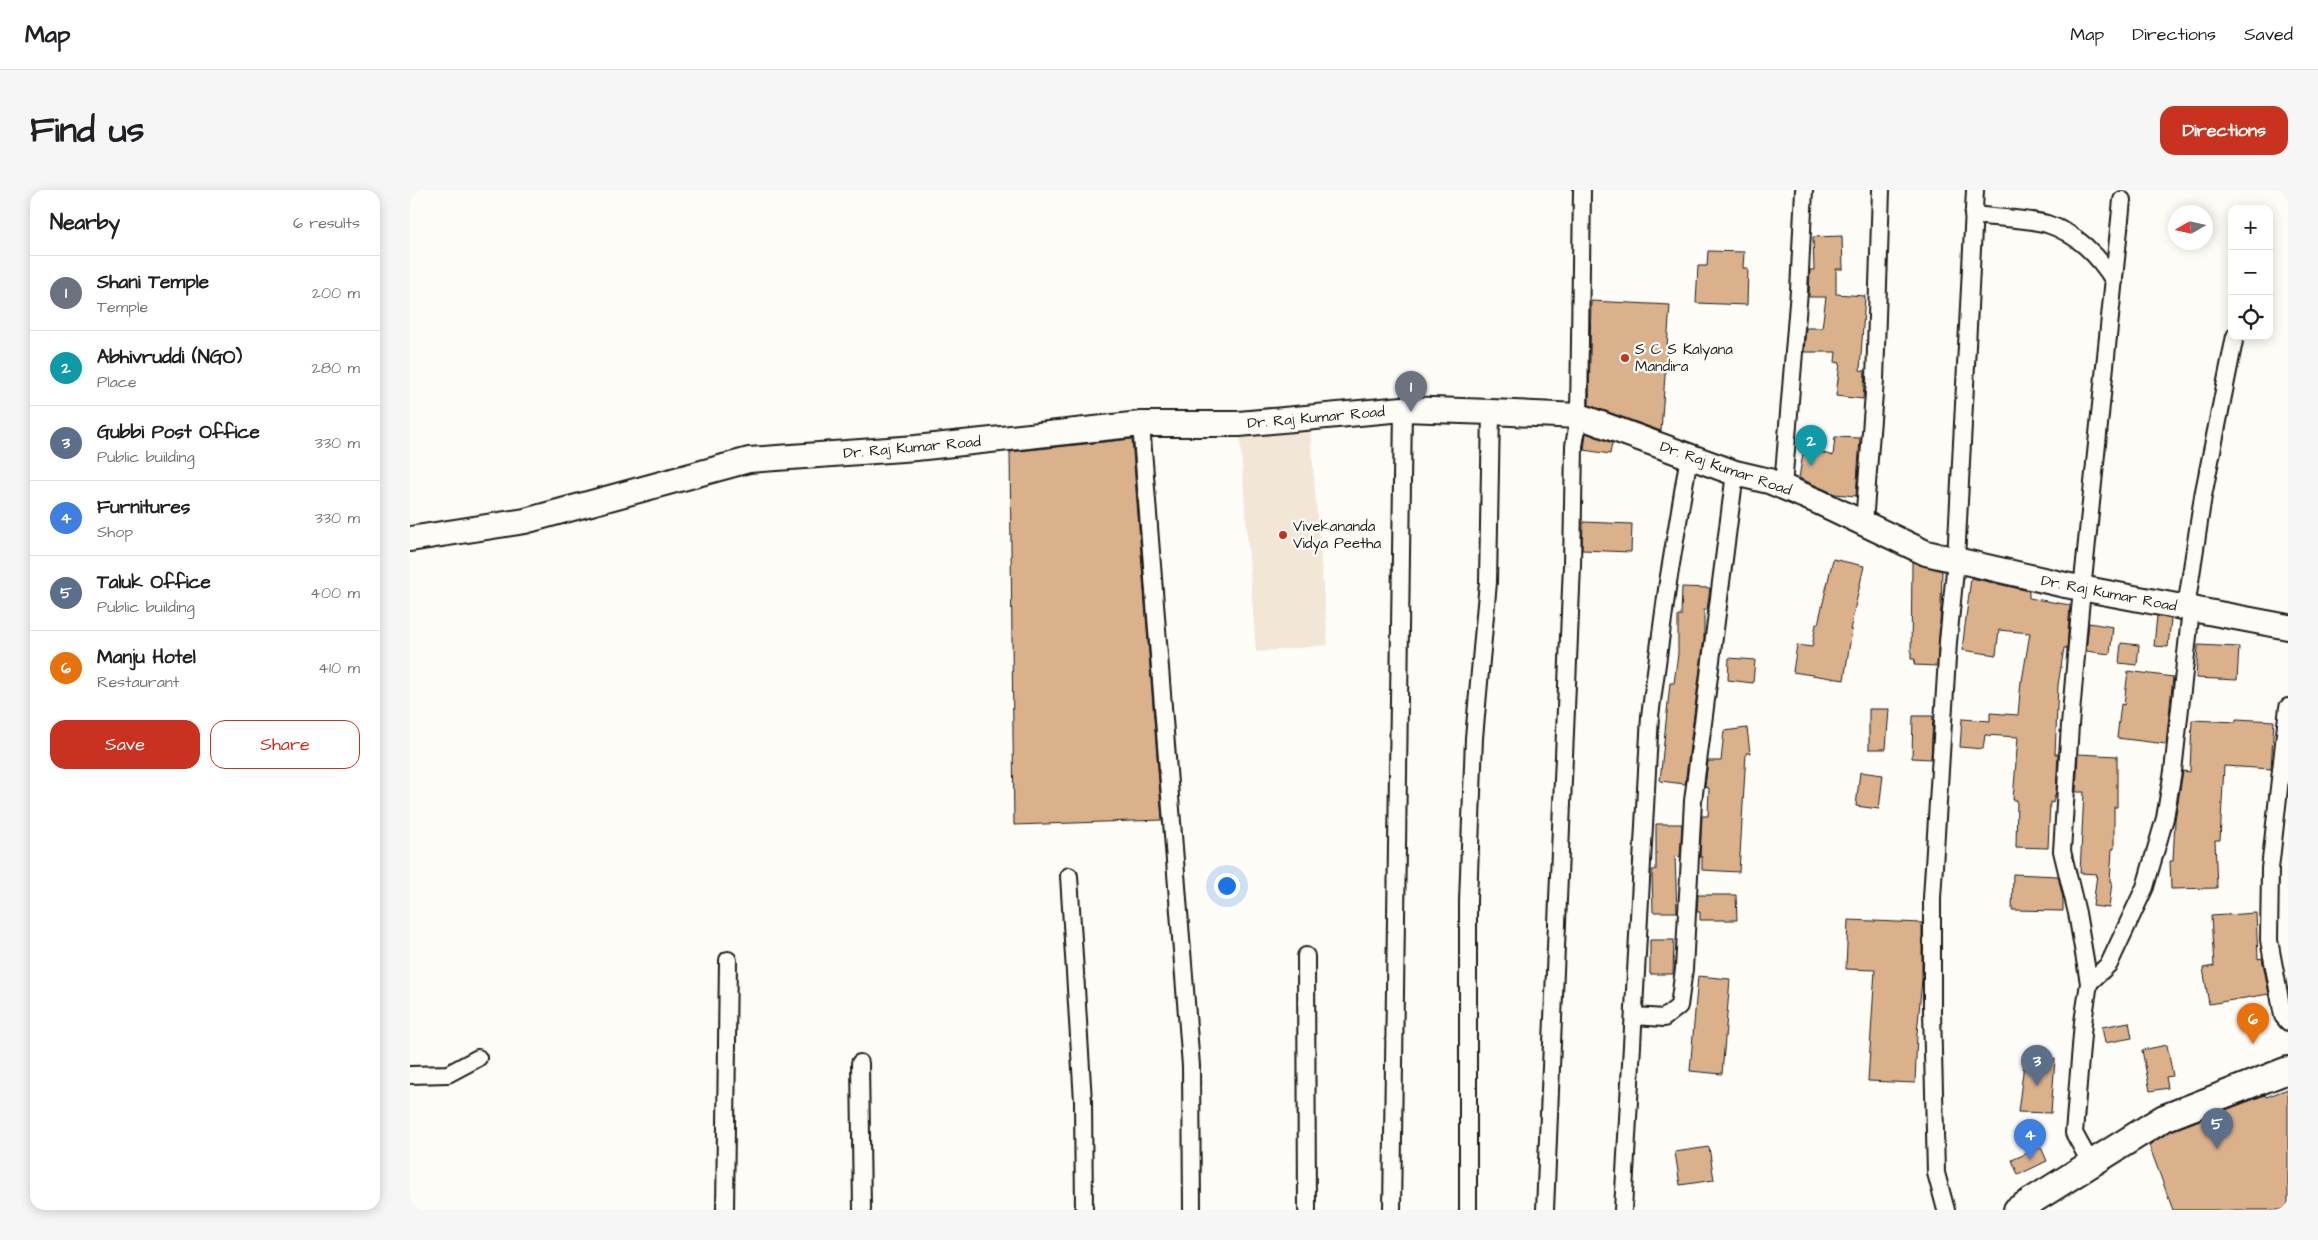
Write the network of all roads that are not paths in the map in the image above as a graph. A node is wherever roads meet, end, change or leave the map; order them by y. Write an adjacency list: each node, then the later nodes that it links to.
1 (1582, 190): 11 (street)
2 (1804, 190): 15 (street)
3 (1882, 190): 16 (street)
4 (1974, 190): 6 (street)
5 (2122, 200): 7 (street)
6 (1973, 215): 7 (street); 18 (street)
7 (2114, 281): 19 (street)
8 (2234, 340): 20 (street)
9 (1403, 409): 10 (street, Dr. Raj Kumar Road); 12 (street, Dr. Raj Kumar Road); 40 (street)
10 (1491, 412): 11 (street, Dr. Raj Kumar Road); 41 (street)
11 (1579, 416): 13 (street, Dr. Raj Kumar Road); 42 (street)
12 (1141, 424): 17 (street, Dr. Raj Kumar Road); 38 (street)
13 (1690, 456): 14 (street, Dr. Raj Kumar Road); 28 (street)
14 (1735, 473): 15 (street, Dr. Raj Kumar Road); 28 (street)
15 (1783, 486): 16 (street, Dr. Raj Kumar Road)
16 (1864, 523): 18 (street, Dr. Raj Kumar Road)
17 (410, 539)
18 (1956, 560): 19 (street, Dr. Raj Kumar Road); 44 (street)
19 (2082, 588): 20 (street, Dr. Raj Kumar Road); 27 (street)
20 (2189, 609): 21 (street, Dr. Raj Kumar Road); 27 (street)
21 (2288, 627)
22 (2288, 707): 23 (street)
23 (2284, 783): 29 (street)
24 (1069, 876): 37 (street)
25 (1306, 956): 39 (street)
26 (728, 960): 35 (street)
27 (2089, 982): 34 (street)
28 (1635, 1016): 43 (street)
29 (2288, 1022)
30 (478, 1058): 33 (street)
31 (860, 1063): 36 (street)
32 (2288, 1070): 34 (main road)
33 (410, 1075)
34 (2091, 1164): 45 (main road)
35 (725, 1210)
36 (862, 1210)
37 (1084, 1210)
38 (1192, 1210)
39 (1307, 1210)
40 (1392, 1210)
41 (1468, 1210)
42 (1546, 1210)
43 (1624, 1210)
44 (1946, 1210)
45 (2017, 1210)

